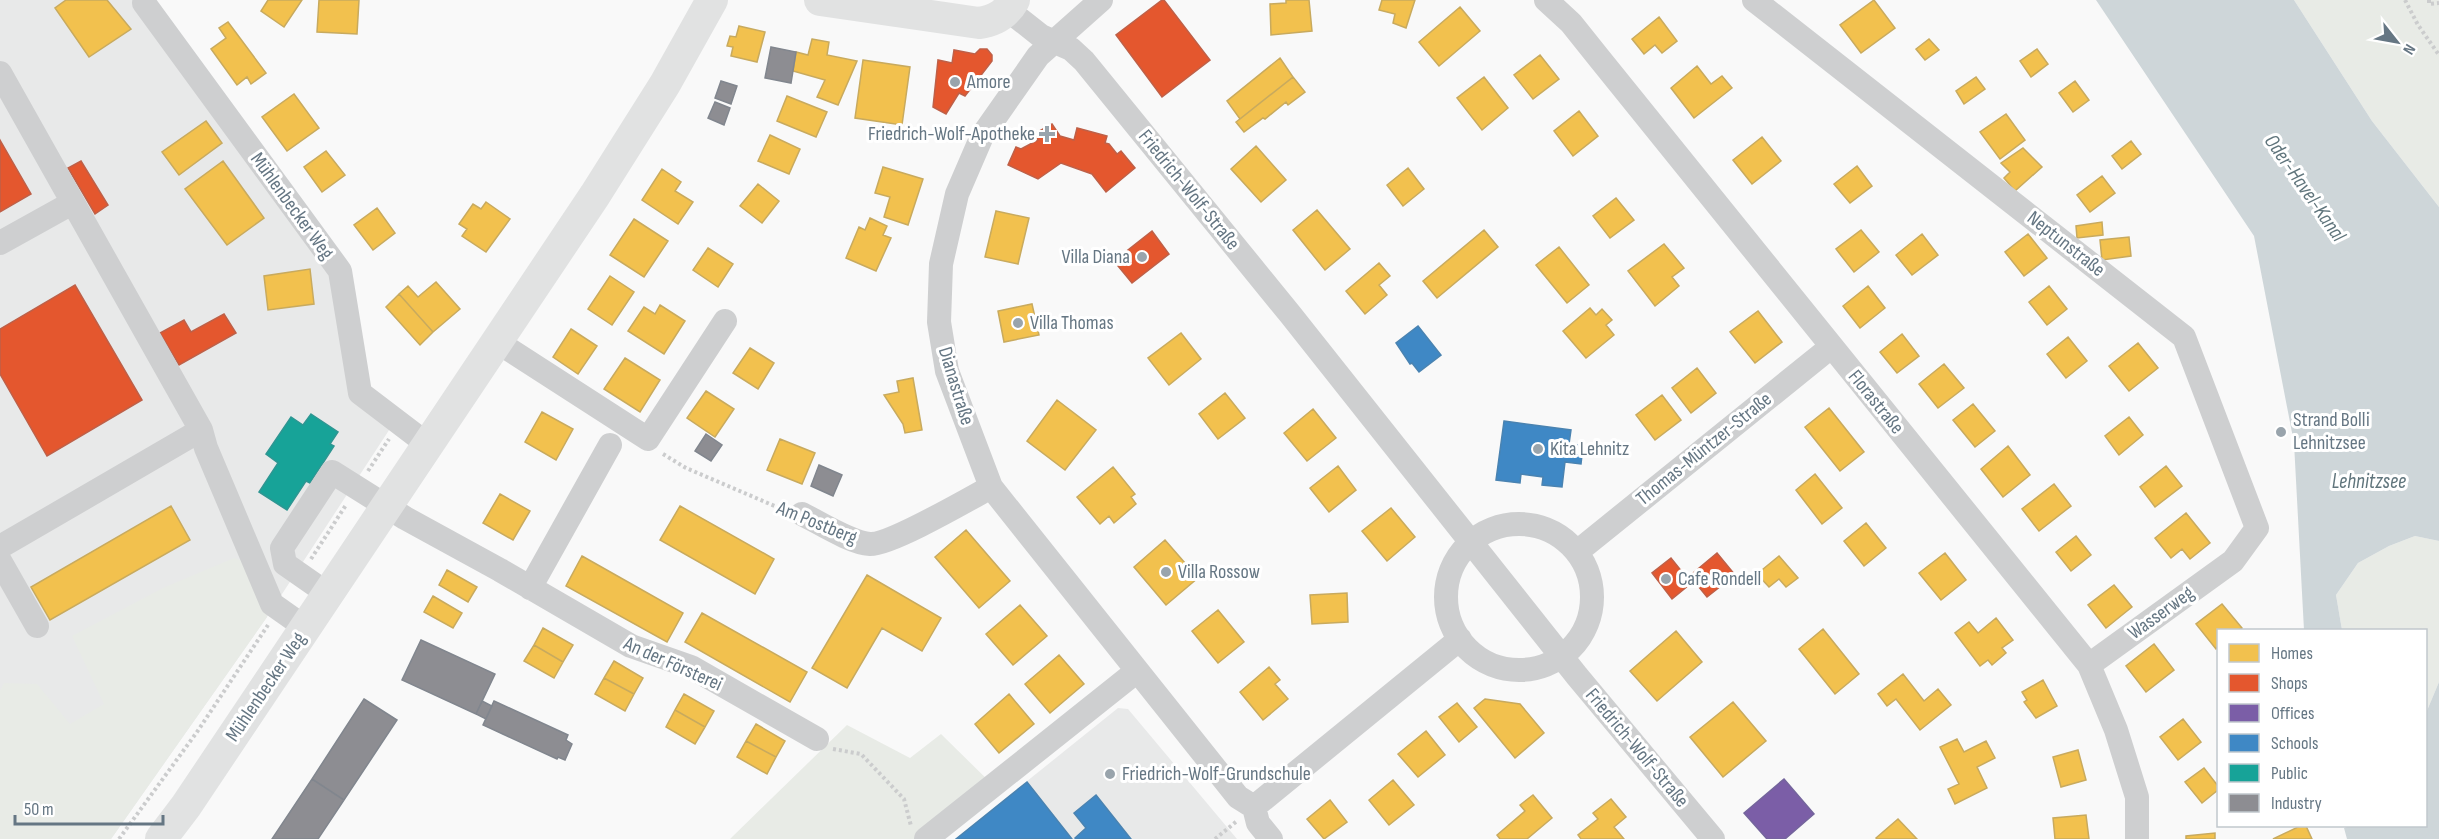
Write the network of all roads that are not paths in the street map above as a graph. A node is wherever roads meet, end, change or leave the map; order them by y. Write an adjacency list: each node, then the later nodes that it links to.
1 (712, 0): 13 (main road, Mühlenbecker Weg)
2 (1101, 0): 8 (street)
3 (1546, 0): 14 (street, Florastraße)
4 (1754, 0): 25 (street, Neptunstraße)
5 (830, 1): 7 (main road, Friedrich-Wolf-Straße)
6 (144, 3): 16 (street, Mühlenbecker Weg)
7 (1011, 5): 8 (street, Friedrich-Wolf-Straße)
8 (1053, 40): 18 (street, Dianastraße); 21 (street, Friedrich-Wolf-Straße)
9 (0, 73): 10 (street)
10 (72, 202): 11 (street); 15 (street)
11 (0, 243)
12 (725, 321): 13 (street)
13 (496, 341): 16 (main road, Mühlenbecker Weg)
14 (1831, 347): 23 (street, Thomas-Müntzer-Straße); 32 (street, Florastraße)
15 (201, 430): 22 (street); 29 (street)
16 (427, 444): 19 (main road, Mühlenbecker Weg)
17 (610, 445): 26 (street)
18 (991, 487): 20 (street, Am Postberg); 33 (street, Dianastraße)
19 (386, 506): 26 (street, An der Försterei); 27 (main road, Mühlenbecker Weg); 27 (street, An der Försterei)
20 (802, 514)
21 (1471, 542): 23 (street); 30 (street); 31 (street, Friedrich-Wolf-Straße)
22 (0, 547)
23 (1577, 552): 31 (street)
24 (0, 561): 28 (street)
25 (2233, 561): 32 (street, Wasserweg)
26 (530, 588): 34 (street, An der Försterei)
27 (328, 594): 29 (main road, Mühlenbecker Weg)
28 (37, 626)
29 (306, 627): 37 (main road, Mühlenbecker Weg)
30 (1460, 639): 31 (street); 35 (street)
31 (1562, 657): 39 (street, Friedrich-Wolf-Straße)
32 (2089, 665): 40 (street, Florastraße)
33 (1137, 671): 35 (street, Dianastraße); 36 (street)
34 (817, 739)
35 (1248, 812): 38 (street, Dianastraße)
36 (919, 834)
37 (161, 839)
38 (1271, 839)
39 (1713, 839)
40 (2137, 839)

